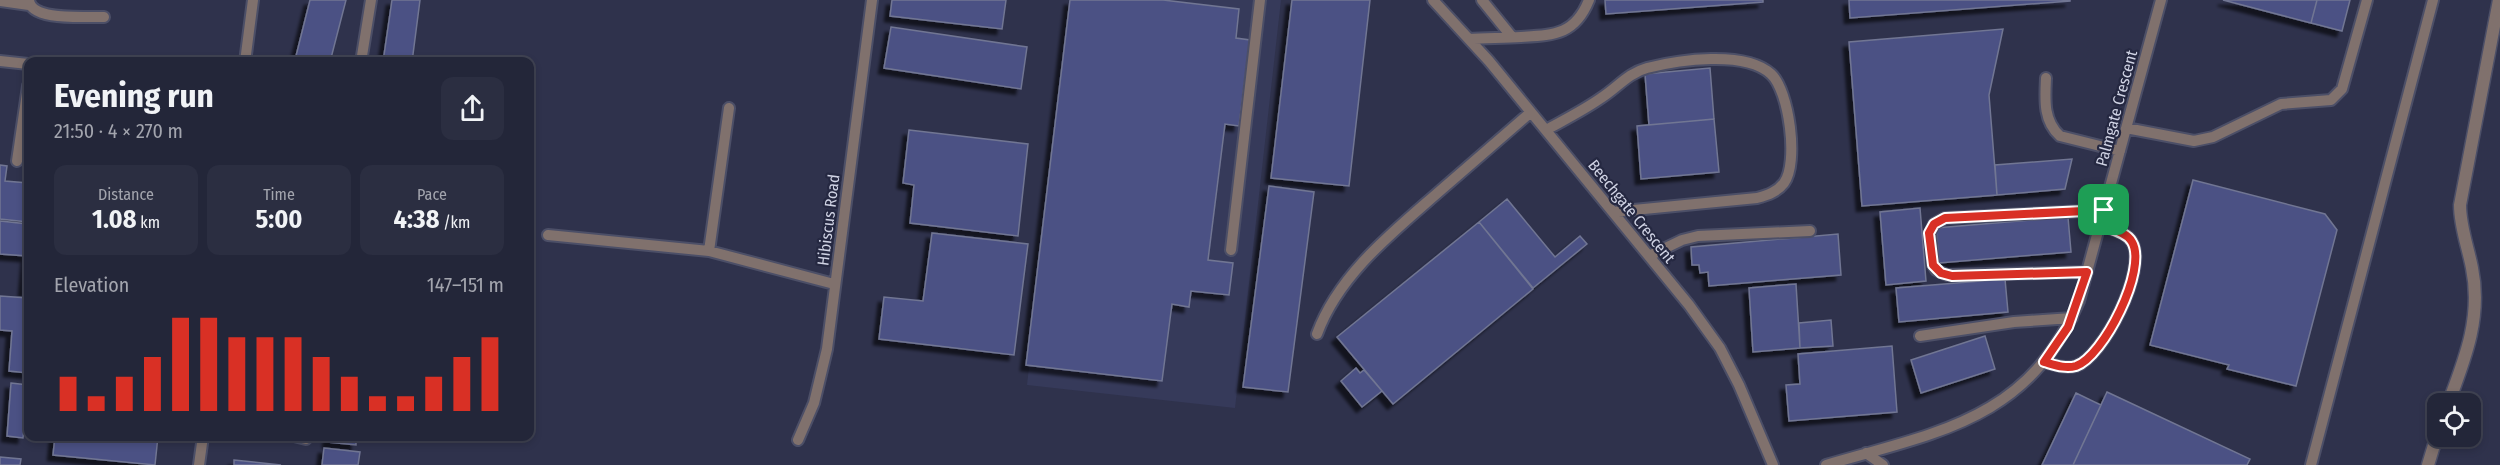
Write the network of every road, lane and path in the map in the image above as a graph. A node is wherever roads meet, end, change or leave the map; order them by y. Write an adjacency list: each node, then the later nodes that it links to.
1 (253, 0): 17 (lane)
2 (370, 0): 18 (lane)
3 (872, 0): 38 (lane, Hibiscus Road)
4 (1260, 0): 34 (lane)
5 (1432, 0): 16 (lane, Beechgate Crescent)
6 (1482, 0): 15 (lane)
7 (1589, 0): 15 (lane)
8 (2161, 0): 25 (lane, Palmgate Crescent)
9 (2367, 0): 25 (lane)
10 (2433, 0): 52 (lane)
11 (2499, 0): 43 (street)
12 (0, 2): 13 (lane)
13 (29, 2): 14 (lane)
14 (104, 17)
15 (1512, 37): 16 (lane)
16 (1469, 39): 23 (lane, Beechgate Crescent)
17 (246, 57)
18 (362, 57)
19 (0, 61): 20 (lane)
20 (24, 64)
21 (2046, 78): 27 (lane)
22 (729, 108): 35 (lane)
23 (1531, 112): 26 (lane, Beechgate Crescent); 40 (lane)
24 (24, 113): 28 (lane)
25 (2127, 128): 27 (lane, Palmgate Crescent)
26 (1546, 130): 30 (lane, Beechgate Crescent); 30 (lane)
27 (2120, 151): 29 (lane, Palmgate Crescent)
28 (17, 161)
29 (2104, 210): 31 (lane, Palmgate Crescent); 37 (lane)
30 (1613, 212): 36 (lane, Beechgate Crescent)
31 (2100, 225): 37 (lane, Palmgate Crescent); 42 (lane)
32 (1810, 231): 36 (lane)
33 (548, 235): 35 (lane)
34 (1231, 250)
35 (709, 251): 38 (lane)
36 (1649, 256): 49 (lane, Beechgate Crescent)
37 (2087, 272): 39 (lane, Palmgate Crescent)
38 (834, 284): 44 (lane, Hibiscus Road)
39 (2072, 318): 41 (lane); 42 (lane, Palmgate Crescent)
40 (1317, 334)
41 (1920, 336)
42 (2044, 362): 47 (lane, Palmgate Crescent)
43 (2452, 393)
44 (798, 440)
45 (202, 441): 48 (lane)
46 (2433, 447): 53 (street)
47 (1866, 453): 50 (lane, Palmgate Crescent); 51 (lane)
48 (199, 465)
49 (1773, 465)
50 (1826, 465)
51 (1883, 465)
52 (2311, 465)
53 (2428, 465)

